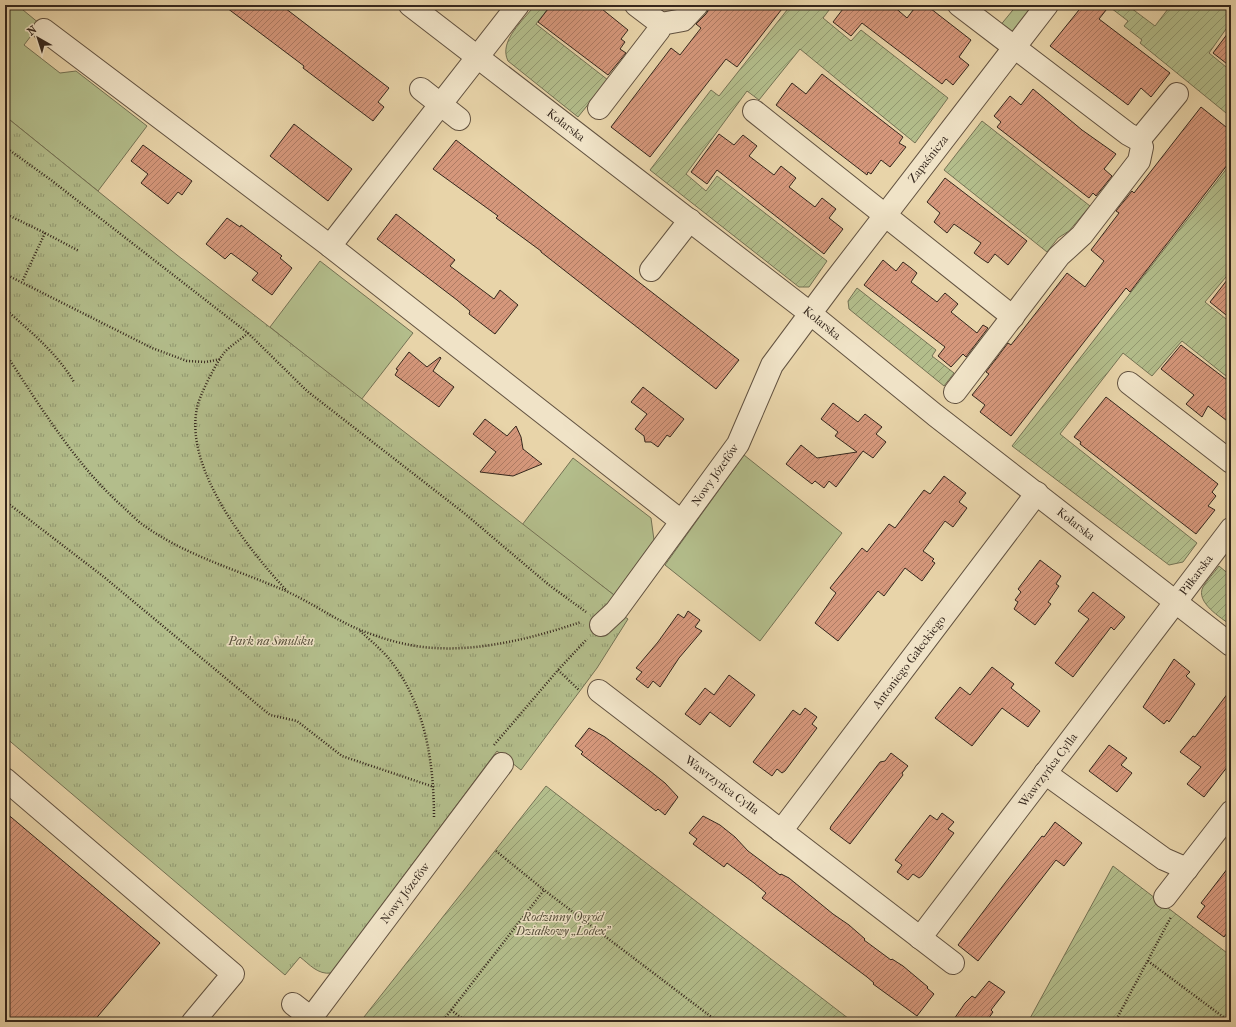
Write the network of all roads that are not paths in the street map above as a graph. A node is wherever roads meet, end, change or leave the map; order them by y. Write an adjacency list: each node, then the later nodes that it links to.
1 (410, 5): 10 (street, Kolarska)
2 (518, 5): 10 (street)
3 (636, 5): 7 (street)
4 (697, 5): 7 (street)
5 (959, 5): 9 (street)
6 (1047, 5): 9 (street, Zapaśnicza)
7 (660, 24): 14 (street)
8 (44, 30): 20 (street)
9 (1014, 47): 17 (street); 18 (street, Zapaśnicza)
10 (478, 56): 13 (street); 19 (street, Kolarska)
11 (421, 89): 13 (street)
12 (1177, 94): 17 (street)
13 (441, 105): 16 (street); 20 (street)
14 (599, 108)
15 (754, 111): 18 (street)
16 (459, 119)
17 (1139, 140): 23 (street)
18 (885, 216): 22 (street, Zapaśnicza); 23 (street)
19 (690, 220): 21 (street); 22 (street, Kolarska)
20 (330, 246): 28 (street)
21 (651, 270)
22 (810, 314): 27 (street, Kolarska); 28 (street, Nowy Józefów)
23 (1013, 317): 25 (street)
24 (1129, 383): 26 (street)
25 (955, 392)
26 (1231, 462)
27 (1037, 493): 30 (street, Kolarska); 38 (street, Antoniego Gałeckiego)
28 (681, 521): 31 (street, Nowy Józefów)
29 (1231, 529): 30 (street, Piłkarska)
30 (1176, 602): 32 (street, Kolarska); 35 (street, Wawrzyńca Cylla)
31 (592, 620)
32 (1231, 646)
33 (599, 692): 38 (street, Wawrzyńca Cylla)
34 (497, 769): 44 (street, Nowy Józefów)
35 (1046, 773): 39 (street); 41 (street, Wawrzyńca Cylla)
36 (5, 779): 45 (street)
37 (1231, 812): 39 (street)
38 (781, 830): 41 (street, Wawrzyńca Cylla)
39 (1187, 868): 40 (street)
40 (1168, 907)
41 (920, 938): 42 (street, Wawrzyńca Cylla)
42 (953, 963)
43 (293, 1004): 44 (street)
44 (309, 1020)
45 (193, 1022)

